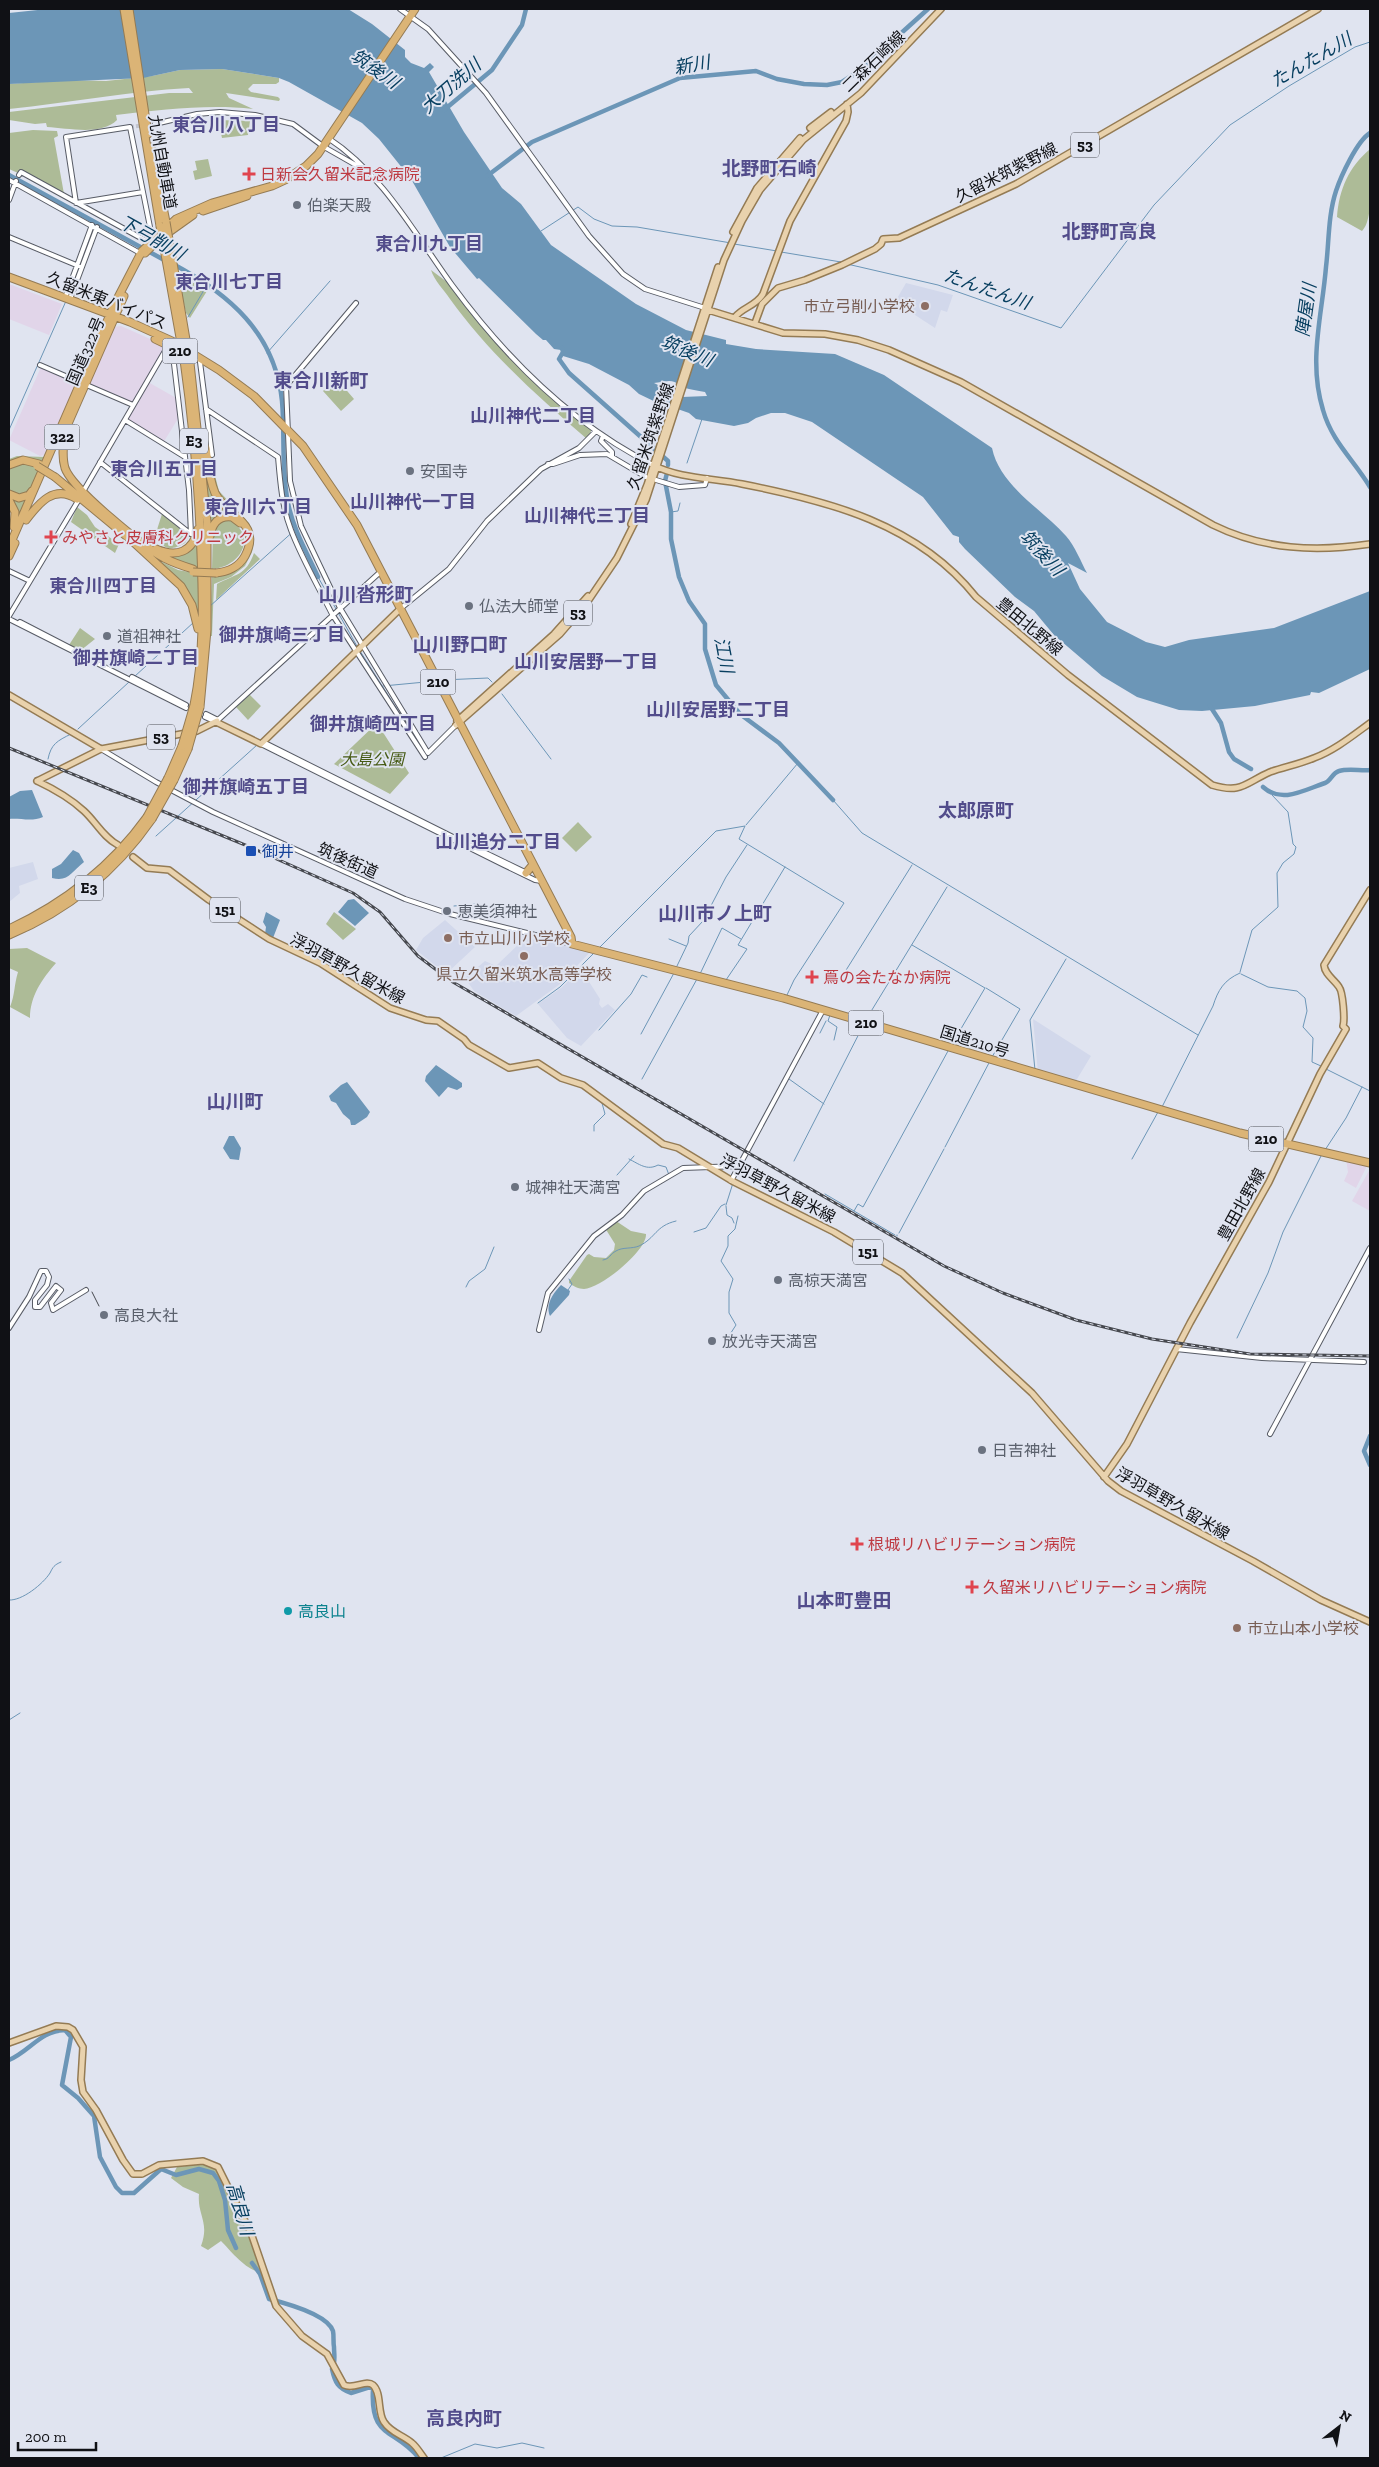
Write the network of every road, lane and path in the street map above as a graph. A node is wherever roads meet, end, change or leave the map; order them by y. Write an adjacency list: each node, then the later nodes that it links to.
1 (124, 9): 9 (highway, 九州自動車道 / E3)
2 (130, 9): 9 (highway, 九州自動車道 / E3)
3 (400, 9): 7 (street)
4 (415, 9): 7 (highway, 国道322号 / 322)
5 (941, 9): 8 (main road, 二森石崎線)
6 (1318, 9): 33 (main road, 久留米筑紫野線 / 53)
7 (409, 18): 11 (highway, 国道322号 / 322); 30 (street)
8 (847, 104): 30 (main road, 久留米筑紫野線 / 53); 31 (main road, 二森石崎線)
9 (143, 117): 35 (highway, 九州自動車道 / E3, bridge)
10 (154, 124): 12 (street)
11 (329, 137): 14 (street); 24 (highway, 国道322号 / 322)
12 (320, 144)
13 (326, 148): 14 (street)
14 (365, 170): 45 (street)
15 (19, 175): 20 (street)
16 (9, 180): 17 (street)
17 (16, 181): 19 (street); 21 (street)
18 (143, 192): 20 (street); 20 (street); 24 (street)
19 (9, 200)
20 (76, 203): 24 (street)
21 (92, 225): 22 (street); 25 (street)
22 (97, 227): 24 (street); 25 (street)
23 (9, 237): 25 (street)
24 (147, 247): 32 (highway, 国道322号 / 322)
25 (79, 266): 28 (street)
26 (9, 277): 28 (highway, 久留米東バイパス / 210)
27 (9, 281): 28 (highway, 久留米東バイパス / 210)
28 (67, 300): 32 (highway, 久留米東バイパス / 210)
29 (356, 303): 46 (street)
30 (707, 309): 31 (main road); 53 (main road, 久留米筑紫野線 / 53)
31 (735, 317): 33 (main road)
32 (112, 318): 34 (highway, 久留米東バイパス / 210); 39 (highway, 国道322号 / 322)
33 (755, 323): 67 (main road)
34 (171, 344): 36 (highway, 久留米東バイパス / 210); 40 (street); 43 (highway, 久留米東バイパス / 210); 50 (street)
35 (187, 361): 38 (highway, 九州自動車道 / E3); 65 (highway, 九州自動車道 / E3)
36 (200, 362): 41 (street); 43 (highway, 久留米東バイパス / 210)
37 (40, 365): 39 (street)
38 (193, 376): 69 (highway, 九州自動車道 / E3); 72 (highway)
39 (84, 383): 40 (street); 44 (highway, 国道322号 / 322); 58 (highway, 国道322号 / 322)
40 (133, 405): 42 (street)
41 (206, 409): 48 (street); 77 (street)
42 (125, 420): 50 (street); 51 (street)
43 (277, 421): 46 (highway, 久留米東バイパス / 210)
44 (68, 423): 63 (highway); 64 (highway, 国道322号 / 322)
45 (596, 431): 47 (street); 52 (street)
46 (288, 433): 73 (highway, 久留米東バイパス / 210); 75 (street); 76 (highway, 久留米東バイパス / 210)
47 (603, 436): 49 (street); 53 (street)
48 (212, 454)
49 (612, 456): 52 (street); 55 (street)
50 (185, 458): 51 (street)
51 (100, 462): 59 (street)
52 (548, 464): 76 (street)
53 (656, 464): 56 (main road, 豊田北野線); 85 (main road, 久留米筑紫野線 / 53)
54 (9, 466): 63 (highway, bridge)
55 (646, 477)
56 (707, 478): 57 (street); 86 (main road, 豊田北野線)
57 (656, 480)
58 (37, 482): 60 (highway); 68 (highway, 国道322号 / 322)
59 (84, 490)
60 (9, 494)
61 (9, 500): 68 (highway)
62 (78, 501): 74 (street)
63 (96, 508): 64 (highway); 66 (highway)
64 (26, 520): 70 (highway, 国道322号 / 322)
65 (200, 522): 66 (highway); 82 (highway, 九州自動車道 / E3)
66 (133, 538): 72 (highway, bridge); 82 (highway)
67 (1370, 544)
68 (10, 545)
69 (208, 550): 72 (highway); 82 (highway, 九州自動車道 / E3)
70 (9, 556)
71 (9, 571): 74 (street)
72 (216, 572)
73 (378, 574): 75 (street); 76 (highway, 久留米東バイパス / 210)
74 (30, 581): 78 (street)
75 (340, 608): 77 (street); 79 (street)
76 (399, 610): 79 (main road); 85 (highway, 久留米東バイパス / 210)
77 (332, 614): 80 (street); 84 (street)
78 (9, 617): 82 (street)
79 (362, 646): 80 (main road); 85 (street)
80 (356, 651): 87 (main road); 89 (street)
81 (9, 695): 88 (main road)
82 (192, 705): 90 (highway, 九州自動車道 / E3, bridge)
83 (205, 715): 84 (street)
84 (217, 721): 87 (main road); 88 (main road, 53)
85 (458, 722): 93 (highway, 久留米東バイパス / 210); 94 (highway, 久留米東バイパス / 210)
86 (1370, 723)
87 (262, 743): 93 (street); 94 (street)
88 (101, 750): 91 (main road); 98 (street, 筑後街道)
89 (425, 757)
90 (149, 818): 96 (highway, 九州自動車道 / E3); 97 (highway, 九州自動車道 / E3)
91 (118, 845)
92 (133, 857): 103 (main road, 浮羽草野久留米線 / 151)
93 (528, 870): 94 (highway, 久留米東バイパス / 210)
94 (540, 880): 98 (highway, 久留米東バイパス / 210)
95 (1370, 890): 100 (main road, 豊田北野線)
96 (9, 929)
97 (9, 935)
98 (572, 944): 99 (highway, 国道210号 / 210)
99 (823, 1010): 100 (highway, 国道210号 / 210); 102 (street)
100 (1288, 1144): 101 (highway, 国道210号 / 210); 109 (main road, 豊田北野線)
101 (1370, 1163)
102 (739, 1166): 103 (street); 104 (street)
103 (710, 1167): 104 (main road, 浮羽草野久留米線 / 151); 108 (street)
104 (731, 1181): 113 (main road, 浮羽草野久留米線 / 151)
105 (1370, 1248): 110 (street)
106 (86, 1290): 107 (street)
107 (9, 1328)
108 (539, 1330)
109 (1176, 1349): 110 (street); 113 (main road, 豊田北野線)
110 (1312, 1360): 111 (street); 112 (street)
111 (1364, 1362)
112 (1270, 1434)
113 (1104, 1477): 114 (main road, 浮羽草野久留米線 / 151)
114 (1370, 1622)
115 (9, 2043): 116 (main road)
116 (424, 2458)

